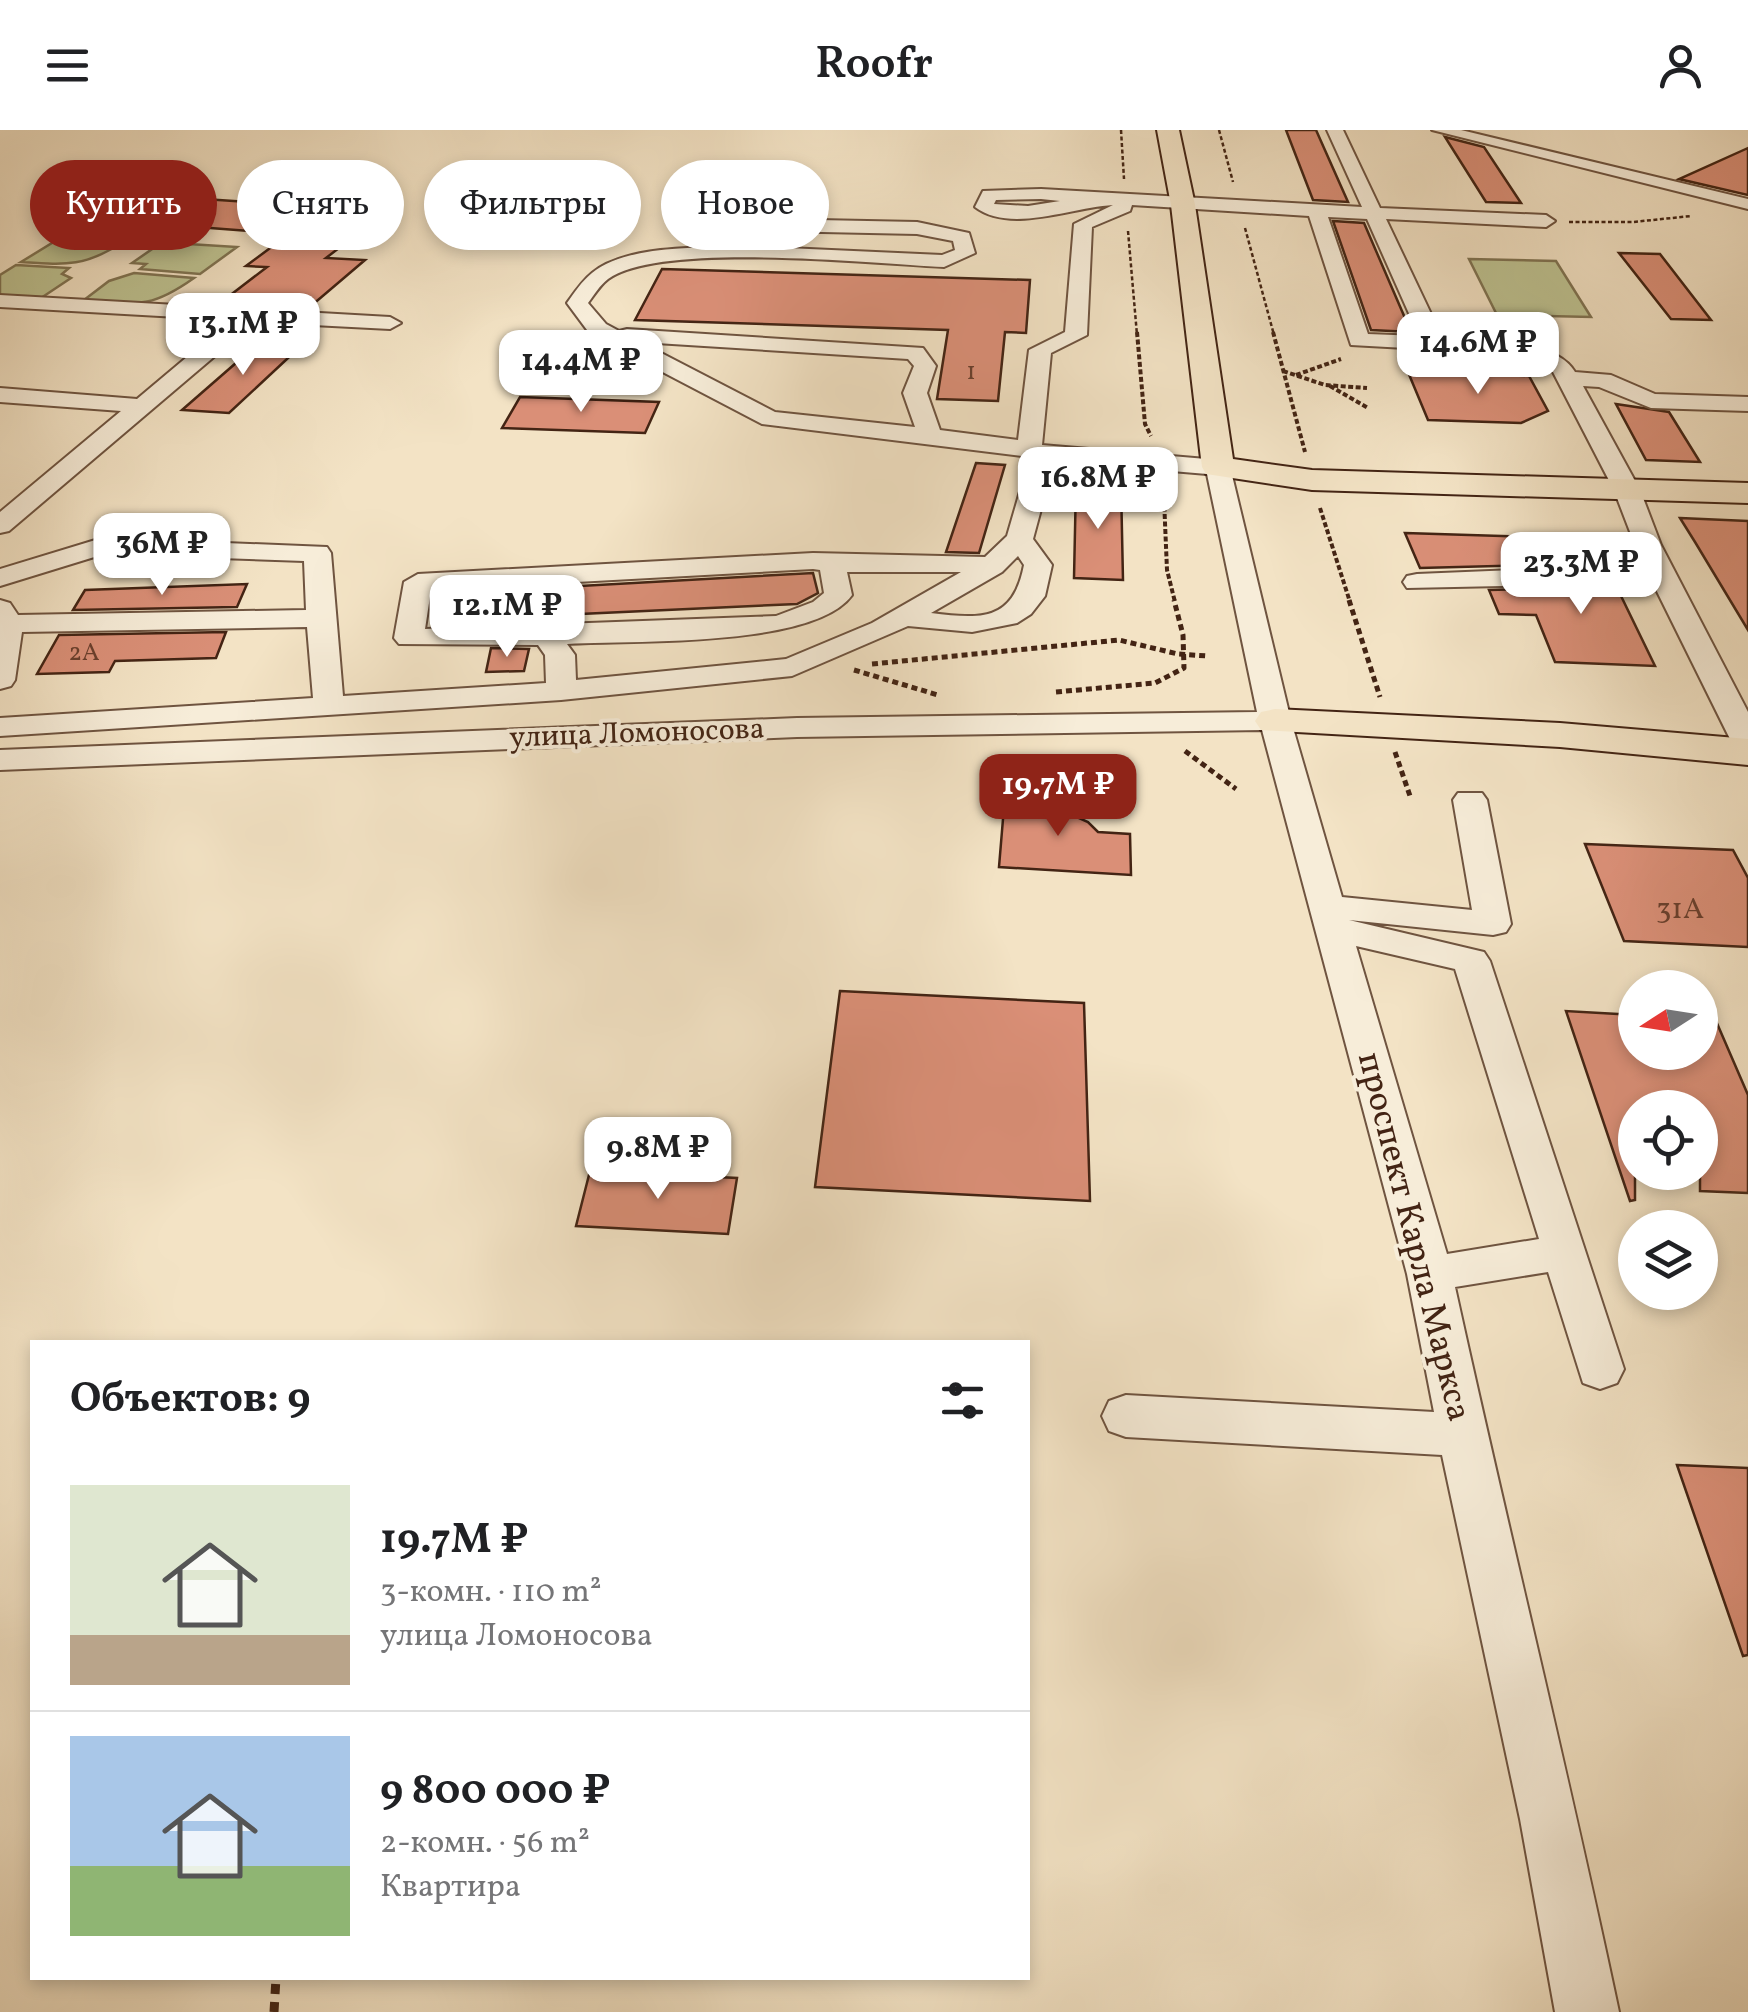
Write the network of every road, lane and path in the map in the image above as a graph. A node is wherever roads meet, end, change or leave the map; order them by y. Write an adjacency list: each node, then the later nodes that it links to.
1 (1121, 130): 7 (path)
2 (1168, 130): 8 (main road, проспект Карла Маркса)
3 (1219, 130): 10 (path)
4 (1335, 130): 12 (street)
5 (1440, 130): 9 (street)
6 (1100, 200): 6 (street); 7 (street)
7 (1133, 202): 8 (street); 15 (street); 32 (path); 33 (street)
8 (1182, 203): 10 (street); 35 (main road, проспект Карла Маркса)
9 (1744, 203): 13 (path)
10 (1239, 206): 11 (street); 22 (path)
11 (1316, 209): 12 (street); 20 (street)
12 (1374, 214): 13 (street); 20 (street)
13 (1546, 222)
14 (751, 254): 14 (street); 19 (street)
15 (1100, 257)
16 (0, 301): 17 (street)
17 (250, 316): 18 (street); 29 (street)
18 (390, 323)
19 (609, 334): 31 (street); 31 (street)
20 (1434, 342): 24 (street)
21 (1348, 357): 23 (path)
22 (1284, 372): 23 (path); 34 (path)
23 (1295, 375): 25 (path)
24 (1567, 378): 28 (street); 36 (street)
25 (1328, 385): 26 (path); 30 (path)
26 (1367, 388)
27 (0, 394): 29 (street)
28 (1748, 404)
29 (143, 406): 40 (street)
30 (1368, 408)
31 (931, 437): 33 (street)
32 (1153, 440)
33 (1036, 452): 35 (street); 41 (street)
34 (1306, 458)
35 (1218, 468): 36 (main road); 61 (street, проспект Карла Маркса)
36 (1627, 490): 37 (main road); 42 (street)
37 (1748, 493)
38 (1164, 499): 51 (path)
39 (1318, 502): 62 (path)
40 (1, 523)
41 (1020, 539): 44 (street); 48 (street)
42 (1648, 545): 46 (street); 56 (street)
43 (832, 563): 44 (street); 50 (street); 50 (street)
44 (992, 566): 48 (street)
45 (0, 578): 49 (street)
46 (1417, 582)
47 (5, 617): 49 (street); 55 (street)
48 (904, 617): 54 (street)
49 (321, 618): 60 (street)
50 (546, 636): 57 (street)
51 (1184, 654): 52 (path); 53 (path); 58 (path)
52 (1208, 656)
53 (840, 666): 54 (path); 59 (path)
54 (792, 667): 57 (street)
55 (0, 680)
56 (1734, 690): 64 (street)
57 (561, 691): 60 (street)
58 (1055, 692)
59 (948, 696)
60 (330, 707): 63 (street)
61 (1275, 721): 62 (main road); 66 (street, улица Ломоносова); 69 (street, проспект Карла Маркса)
62 (1388, 726): 65 (main road); 67 (path)
63 (0, 727)
64 (1748, 744)
65 (1748, 752)
66 (0, 760)
67 (1410, 796)
68 (1470, 800): 69 (street)
69 (1328, 917): 70 (street); 71 (street, проспект Карла Маркса)
70 (1565, 1252): 71 (street); 72 (street)
71 (1430, 1274): 74 (street, проспект Карла Маркса)
72 (1600, 1369)
73 (1126, 1416): 74 (street)
74 (1463, 1435): 77 (street, проспект Карла Маркса)
75 (276, 1980): 76 (path)
76 (274, 2012)
77 (1587, 2012)

